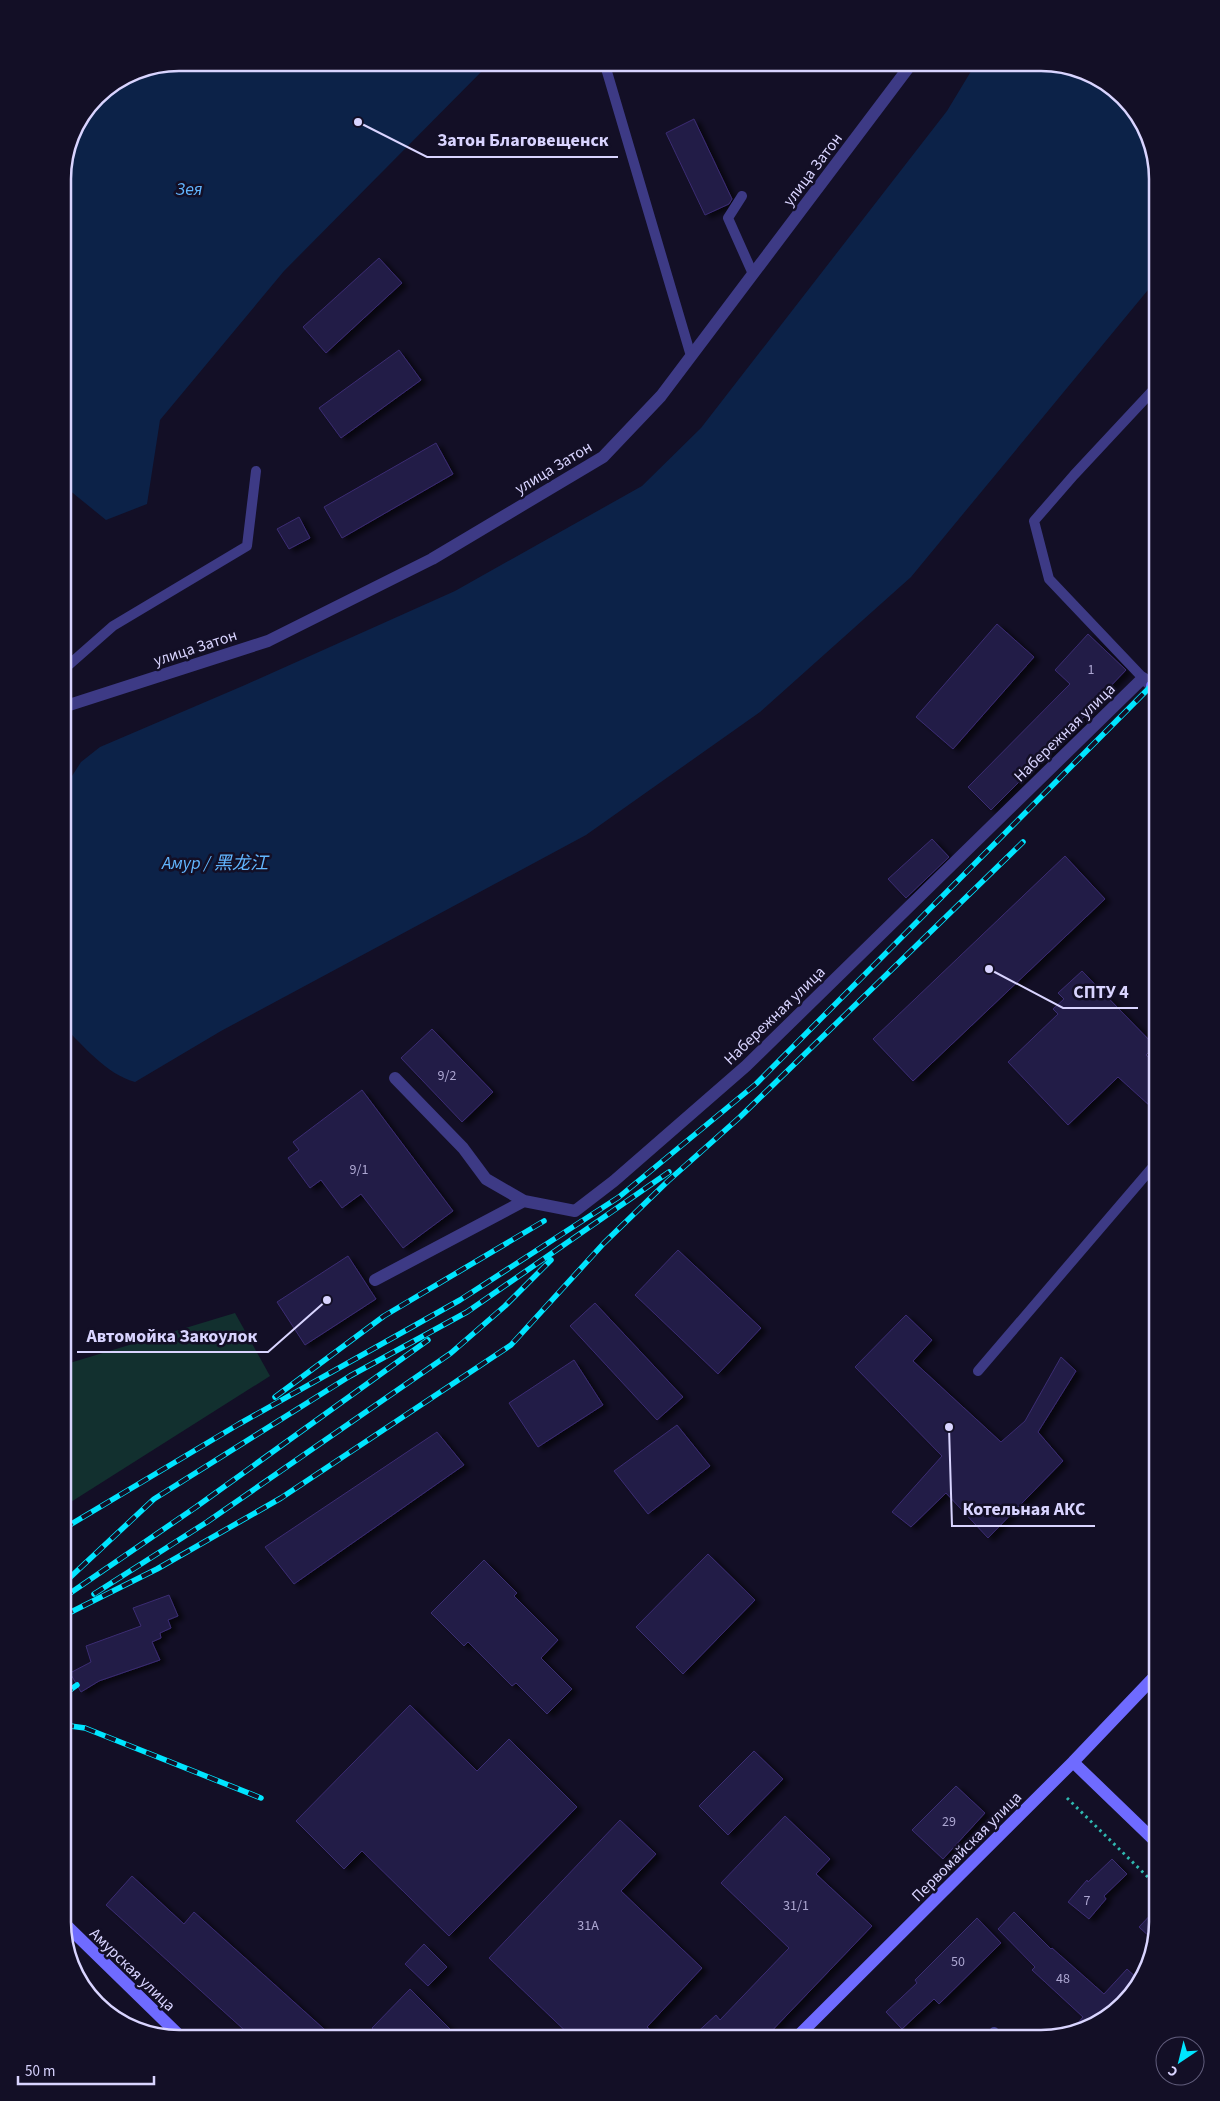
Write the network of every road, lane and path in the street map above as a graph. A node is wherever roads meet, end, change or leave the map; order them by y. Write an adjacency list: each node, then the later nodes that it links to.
1 (606, 71): 5 (lane)
2 (906, 71): 4 (street, улица Затон)
3 (742, 196): 4 (lane)
4 (753, 274): 5 (street, улица Затон)
5 (691, 356): 11 (street, улица Затон)
6 (1149, 396): 9 (lane)
7 (256, 471): 8 (lane)
8 (71, 663)
9 (1149, 683)
10 (1149, 687): 14 (street, Набережная улица)
11 (71, 704)
12 (395, 1078): 14 (street, Набережная улица)
13 (1149, 1172): 16 (lane)
14 (524, 1201): 15 (street)
15 (375, 1280)
16 (978, 1370)
17 (1149, 1683): 18 (street, Первомайская улица)
18 (1073, 1762): 20 (street); 24 (street, Первомайская улица)
19 (1067, 1798): 21 (path)
20 (1149, 1834)
21 (1149, 1877)
22 (71, 1930): 23 (street, Амурская улица)
23 (174, 2030)
24 (804, 2030)

